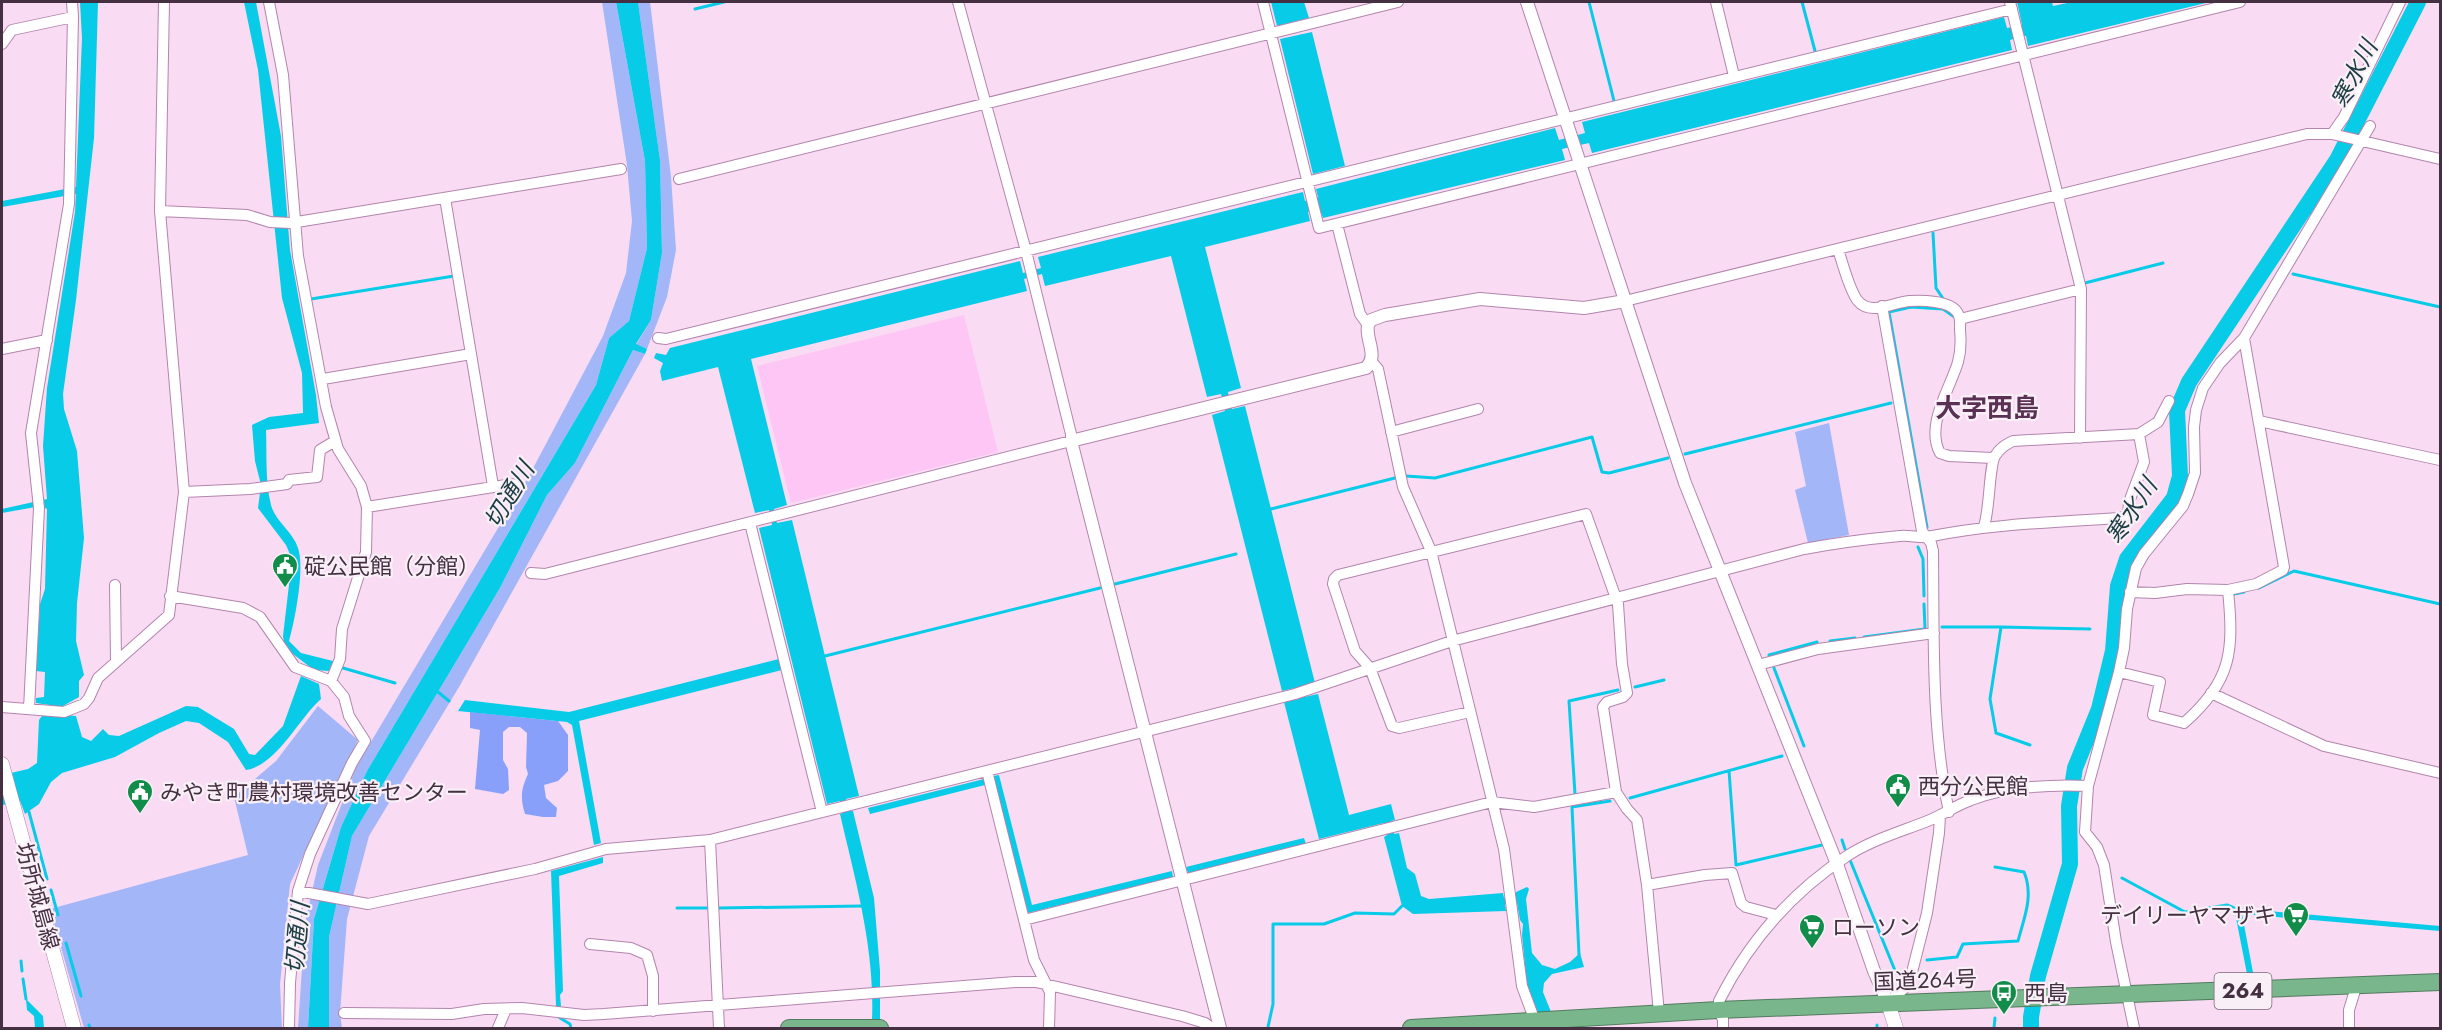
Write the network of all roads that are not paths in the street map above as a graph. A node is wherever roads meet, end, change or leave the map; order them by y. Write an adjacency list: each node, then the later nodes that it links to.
1 (72, 2): 12 (street)
2 (164, 2): 29 (street)
3 (269, 2): 30 (street)
4 (958, 2): 17 (street)
5 (1263, 2): 13 (street)
6 (1398, 2): 13 (street)
7 (1527, 2): 18 (street)
8 (1716, 2): 16 (street)
9 (2240, 2): 15 (street)
10 (2400, 2): 20 (street)
11 (2011, 5): 15 (street); 16 (street)
12 (74, 17): 14 (street); 41 (street)
13 (1271, 33): 17 (street); 26 (street)
14 (2, 44)
15 (2024, 56): 23 (street); 27 (street)
16 (1734, 76): 18 (street)
17 (986, 104): 25 (street); 33 (street)
18 (1565, 117): 23 (street); 26 (street)
19 (2370, 126): 21 (street)
20 (2334, 135): 21 (street); 27 (street)
21 (2361, 141): 22 (street); 40 (street)
22 (2440, 159)
23 (1580, 164): 31 (street); 35 (street)
24 (621, 169): 28 (street)
25 (679, 179)
26 (1307, 181): 31 (street); 33 (street)
27 (2057, 195): 32 (street); 34 (street)
28 (445, 198): 30 (street); 43 (street)
29 (160, 211): 30 (street); 58 (street)
30 (293, 223): 45 (street)
31 (1337, 224): 38 (street)
32 (1838, 250): 35 (street); 36 (street)
33 (1026, 251): 39 (street); 53 (street)
34 (2081, 289): 37 (street); 51 (street)
35 (1625, 301): 38 (street); 64 (street)
36 (1882, 306): 37 (street); 62 (street)
37 (1960, 319): 54 (street)
38 (1368, 325): 44 (street)
39 (658, 338)
40 (2244, 338): 48 (street); 68 (street)
41 (47, 340): 42 (street); 80 (street)
42 (2, 349)
43 (471, 354): 45 (street); 57 (street)
44 (1372, 362): 49 (street); 53 (street)
45 (323, 379): 52 (street)
46 (2169, 401): 50 (street)
47 (1478, 410): 49 (street)
48 (2259, 421): 55 (street); 67 (street)
49 (1391, 432): 63 (street)
50 (2139, 434): 51 (street); 61 (street)
51 (2080, 438): 54 (street)
52 (335, 441): 58 (street); 59 (street)
53 (1071, 441): 60 (street); 82 (street)
54 (1994, 458): 61 (street)
55 (2440, 460)
56 (516, 485): 57 (street)
57 (493, 486): 59 (street)
58 (184, 492): 69 (street)
59 (367, 507): 77 (street)
60 (750, 524): 65 (street); 89 (street)
61 (1984, 526): 62 (street)
62 (1926, 537): 64 (street); 71 (street)
63 (1431, 551): 70 (street); 72 (street); 75 (street)
64 (1720, 570): 70 (street); 74 (street)
65 (531, 573)
66 (115, 585): 73 (street)
67 (2228, 590): 68 (street); 78 (street)
68 (2130, 592): 76 (street)
69 (170, 596): 73 (street); 77 (street)
70 (1616, 597): 72 (street); 87 (street)
71 (1934, 633): 74 (street); 90 (street)
72 (1452, 641): 75 (street); 81 (street)
73 (116, 661): 80 (street)
74 (1758, 665): 92 (street)
75 (1370, 668): 81 (street); 82 (street)
76 (2119, 672): 78 (street); 86 (street)
77 (331, 681): 95 (street)
78 (2211, 693): 85 (street)
79 (2, 707): 80 (street)
80 (29, 709)
81 (1470, 712): 88 (street)
82 (1144, 732): 84 (street); 93 (street)
83 (2, 765): 112 (main road, 坊所城島線)
84 (987, 771): 89 (street); 97 (street)
85 (2440, 773)
86 (2086, 786): 90 (street); 102 (street)
87 (1616, 792): 88 (street); 94 (street)
88 (1492, 802): 93 (street); 110 (street)
89 (822, 812): 91 (street)
90 (1944, 814): 92 (street); 103 (street)
91 (710, 840): 95 (street); 104 (street)
92 (1837, 864): 96 (street); 103 (street)
93 (1181, 881): 97 (street); 120 (street)
94 (1647, 885): 96 (street); 109 (street)
95 (300, 892): 113 (street)
96 (1776, 915): 106 (street)
97 (1024, 920): 100 (street)
98 (590, 944): 107 (street)
99 (2440, 982): 101 (highway, 国道264号 / 264)
100 (1045, 984): 104 (street); 118 (street); 119 (street)
101 (2356, 987): 102 (highway, 国道264号 / 264); 125 (street)
102 (2128, 995): 103 (highway, 国道264号 / 264); 124 (street)
103 (1888, 1003): 106 (highway, 国道264号 / 264); 123 (main road)
104 (717, 1006): 107 (street); 115 (street)
105 (506, 1009): 107 (street); 108 (street); 114 (street)
106 (1718, 1010): 109 (highway, 国道264号 / 264); 122 (street)
107 (653, 1011)
108 (344, 1013)
109 (1659, 1013): 111 (highway, 国道264号 / 264)
110 (1535, 1020): 111 (highway, 国道264号 / 264); 121 (highway, 国道264号 / 264)
111 (1557, 1024)
112 (74, 1029)
113 (289, 1029)
114 (498, 1029)
115 (719, 1029)
116 (789, 1029): 117 (highway)
117 (880, 1029)
118 (1049, 1029)
119 (1212, 1029)
120 (1220, 1029)
121 (1411, 1029)
122 (1723, 1029)
123 (1896, 1029)
124 (2134, 1029)
125 (2349, 1029)

